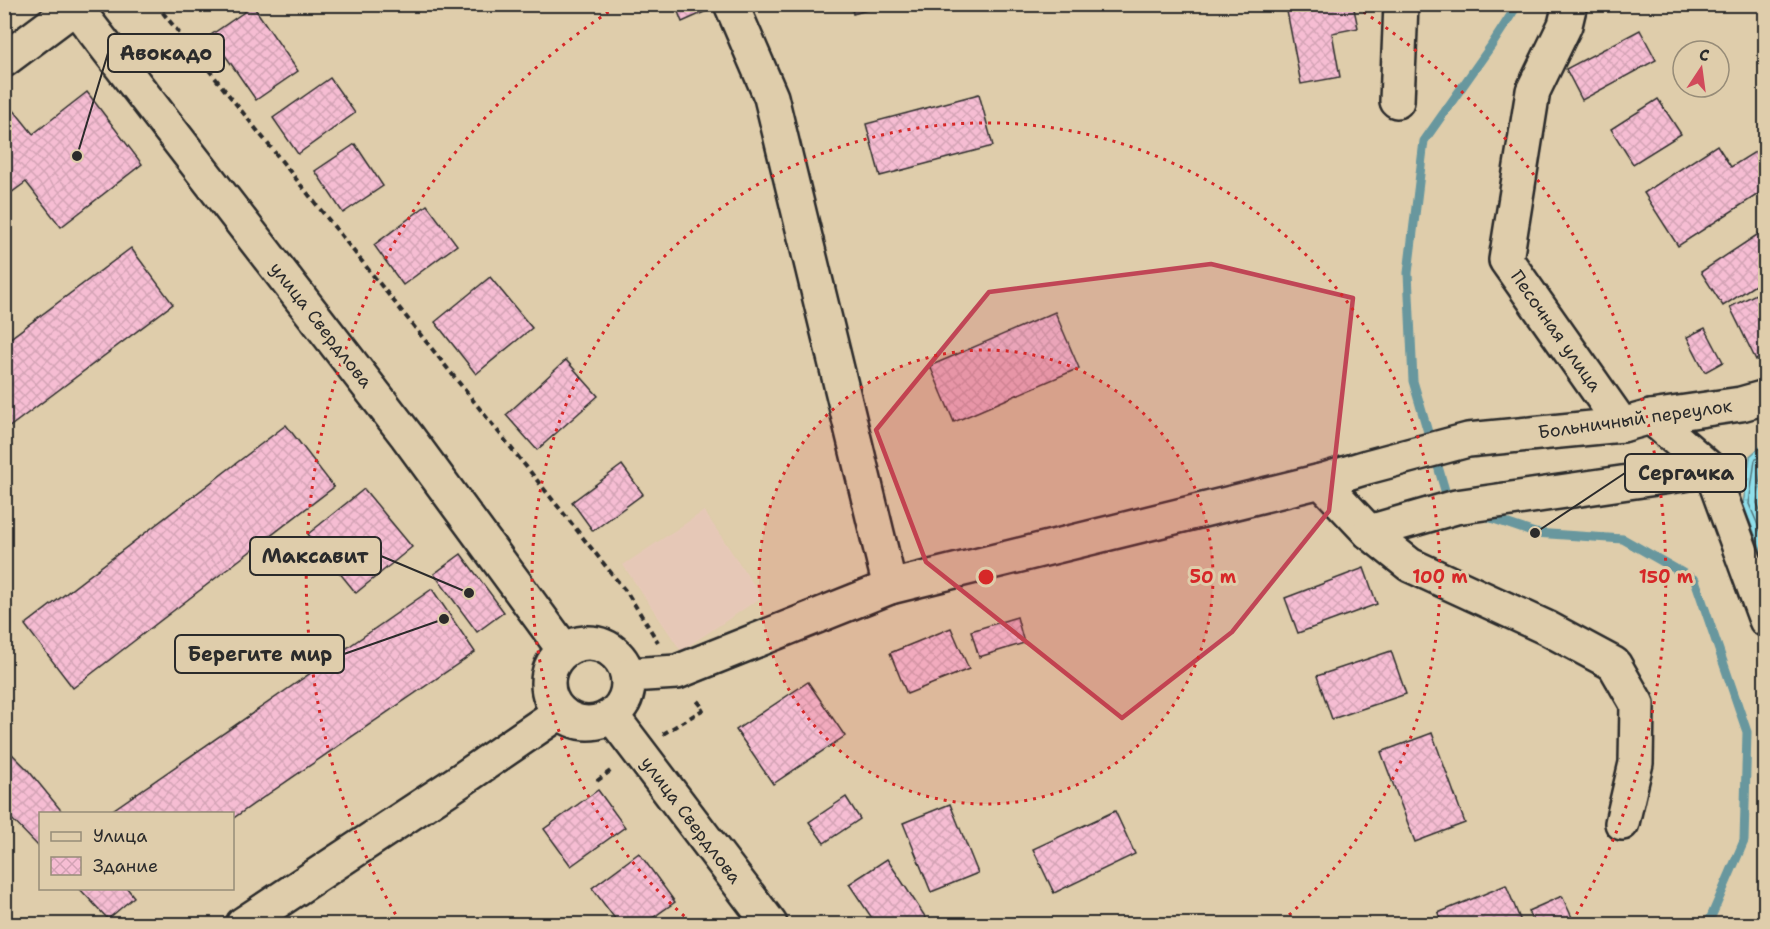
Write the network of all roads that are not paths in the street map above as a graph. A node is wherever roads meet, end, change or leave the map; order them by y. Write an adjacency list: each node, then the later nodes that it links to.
1 (731, 4): 12 (street)
2 (1401, 4): 6 (street)
3 (1569, 4): 8 (street, Песочная улица)
4 (74, 6): 5 (street); 14 (street, улица Свердлова)
5 (4, 60)
6 (1397, 101)
7 (1766, 397): 8 (street, Больничный переулок)
8 (1637, 421): 9 (street, Песочная улица); 10 (street, Больничный переулок)
9 (1711, 470): 11 (street); 13 (street, Песочная улица)
10 (1321, 482): 11 (street); 12 (street, Больничный переулок)
11 (1369, 532): 18 (street)
12 (890, 587): 15 (street, Больничный переулок)
13 (1766, 620)
14 (564, 650): 15 (street); 16 (street)
15 (629, 675): 17 (street)
16 (560, 712): 17 (street); 19 (street)
17 (612, 716): 20 (street, улица Свердлова)
18 (1622, 823)
19 (243, 924)
20 (770, 924)

